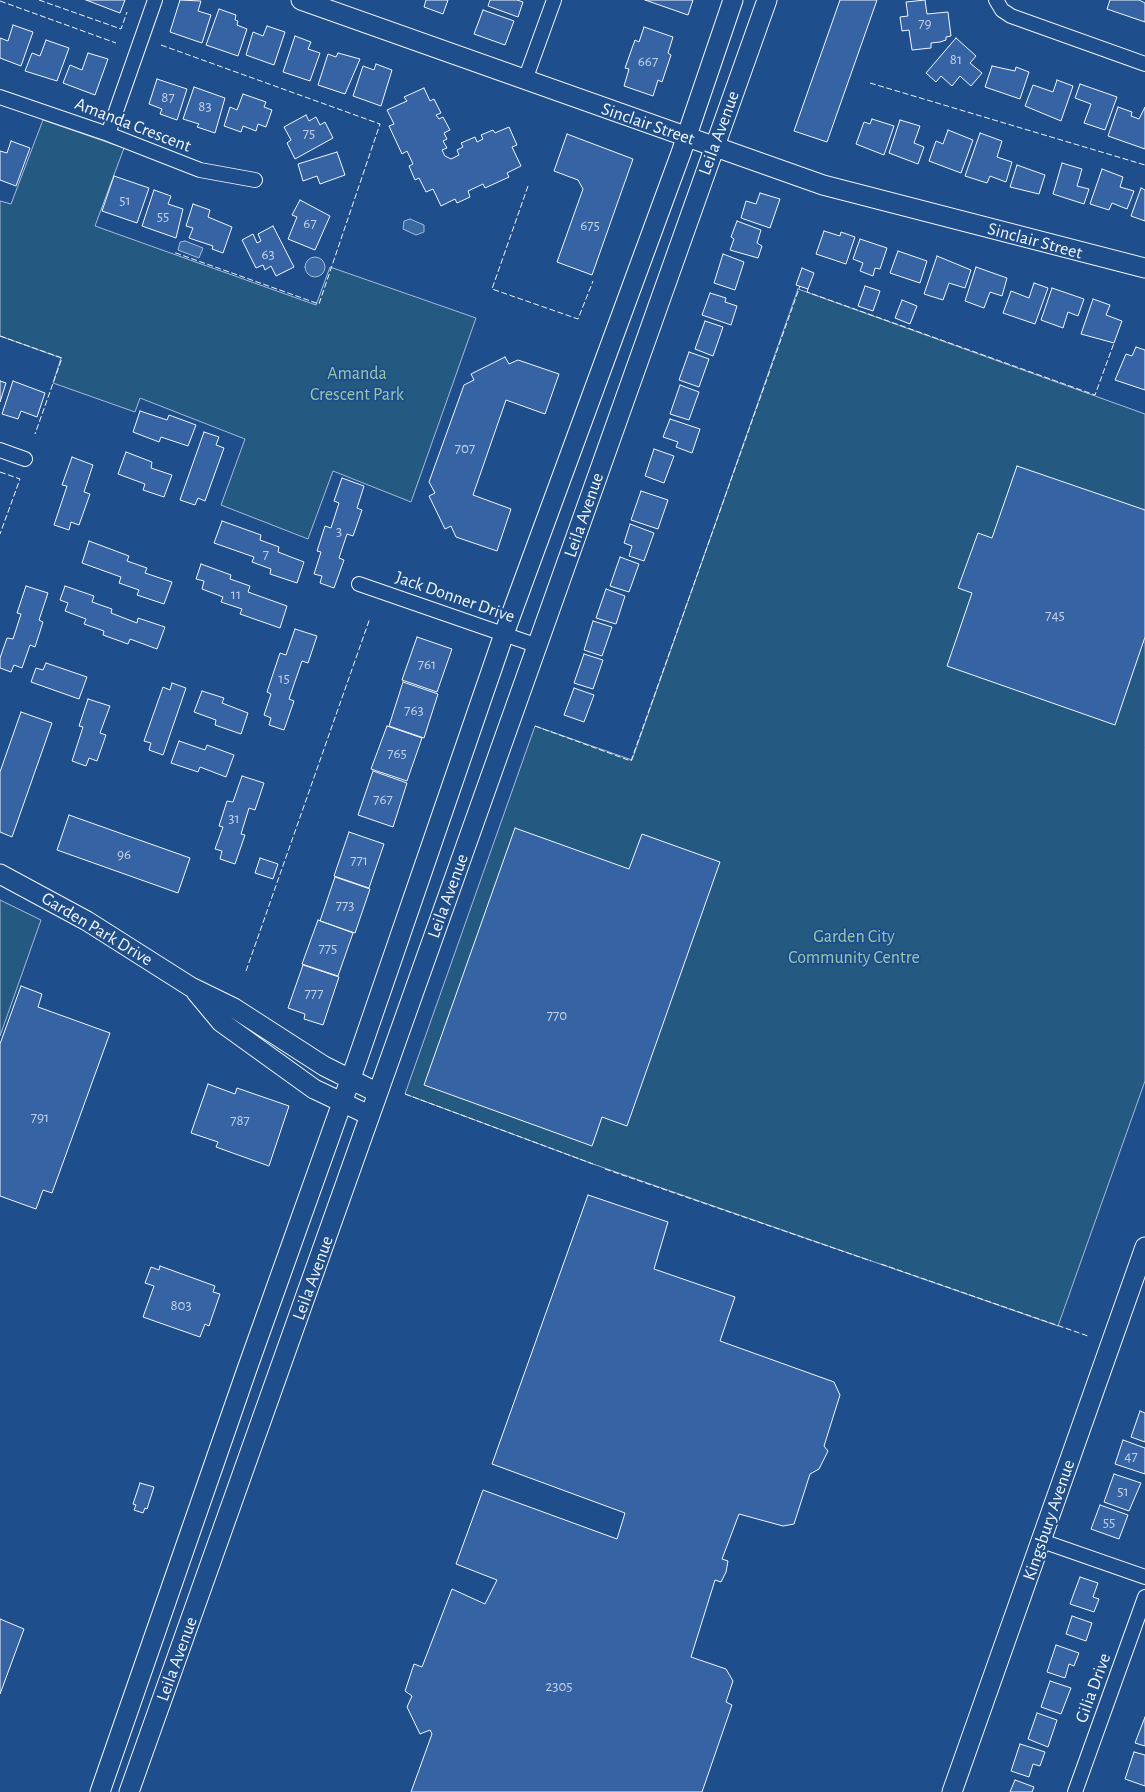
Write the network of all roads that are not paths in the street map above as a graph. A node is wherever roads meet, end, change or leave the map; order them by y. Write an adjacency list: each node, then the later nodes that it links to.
1 (155, 0): 10 (street)
2 (301, 0): 8 (main road, Sinclair Street)
3 (554, 0): 8 (street)
4 (733, 0): 11 (main road, Leila Avenue)
5 (767, 0): 12 (main road, Leila Avenue)
6 (996, 0): 7 (street)
7 (1145, 64)
8 (525, 80): 11 (main road, Sinclair Street)
9 (0, 97): 10 (street, Amanda Crescent)
10 (108, 134): 13 (street, Amanda Crescent)
11 (686, 138): 12 (main road, Sinclair Street); 18 (main road, Leila Avenue)
12 (714, 146): 14 (main road, Sinclair Street); 19 (main road, Leila Avenue)
13 (255, 180)
14 (1145, 268)
15 (0, 450): 16 (street)
16 (25, 459)
17 (359, 584): 18 (street, Jack Donner Drive)
18 (504, 634): 19 (street, Jack Donner Drive); 22 (main road, Leila Avenue)
19 (538, 646): 23 (main road, Leila Avenue)
20 (0, 874): 21 (main road, Garden Park Drive)
21 (192, 987): 22 (main road, Garden Park Drive); 24 (main road, Garden Park Drive)
22 (350, 1081): 23 (main road, Garden Park Drive); 24 (main road, Leila Avenue)
23 (378, 1092): 25 (main road, Leila Avenue)
24 (341, 1103): 25 (main road, Garden Park Drive); 30 (main road, Leila Avenue)
25 (370, 1115): 31 (main road, Leila Avenue)
26 (1145, 1247): 27 (main road, Kingsbury Avenue)
27 (1042, 1541): 28 (street); 32 (main road, Kingsbury Avenue)
28 (1145, 1578)
29 (1145, 1596): 33 (street, Gilia Drive)
30 (100, 1792)
31 (129, 1792)
32 (952, 1792)
33 (1075, 1792)

